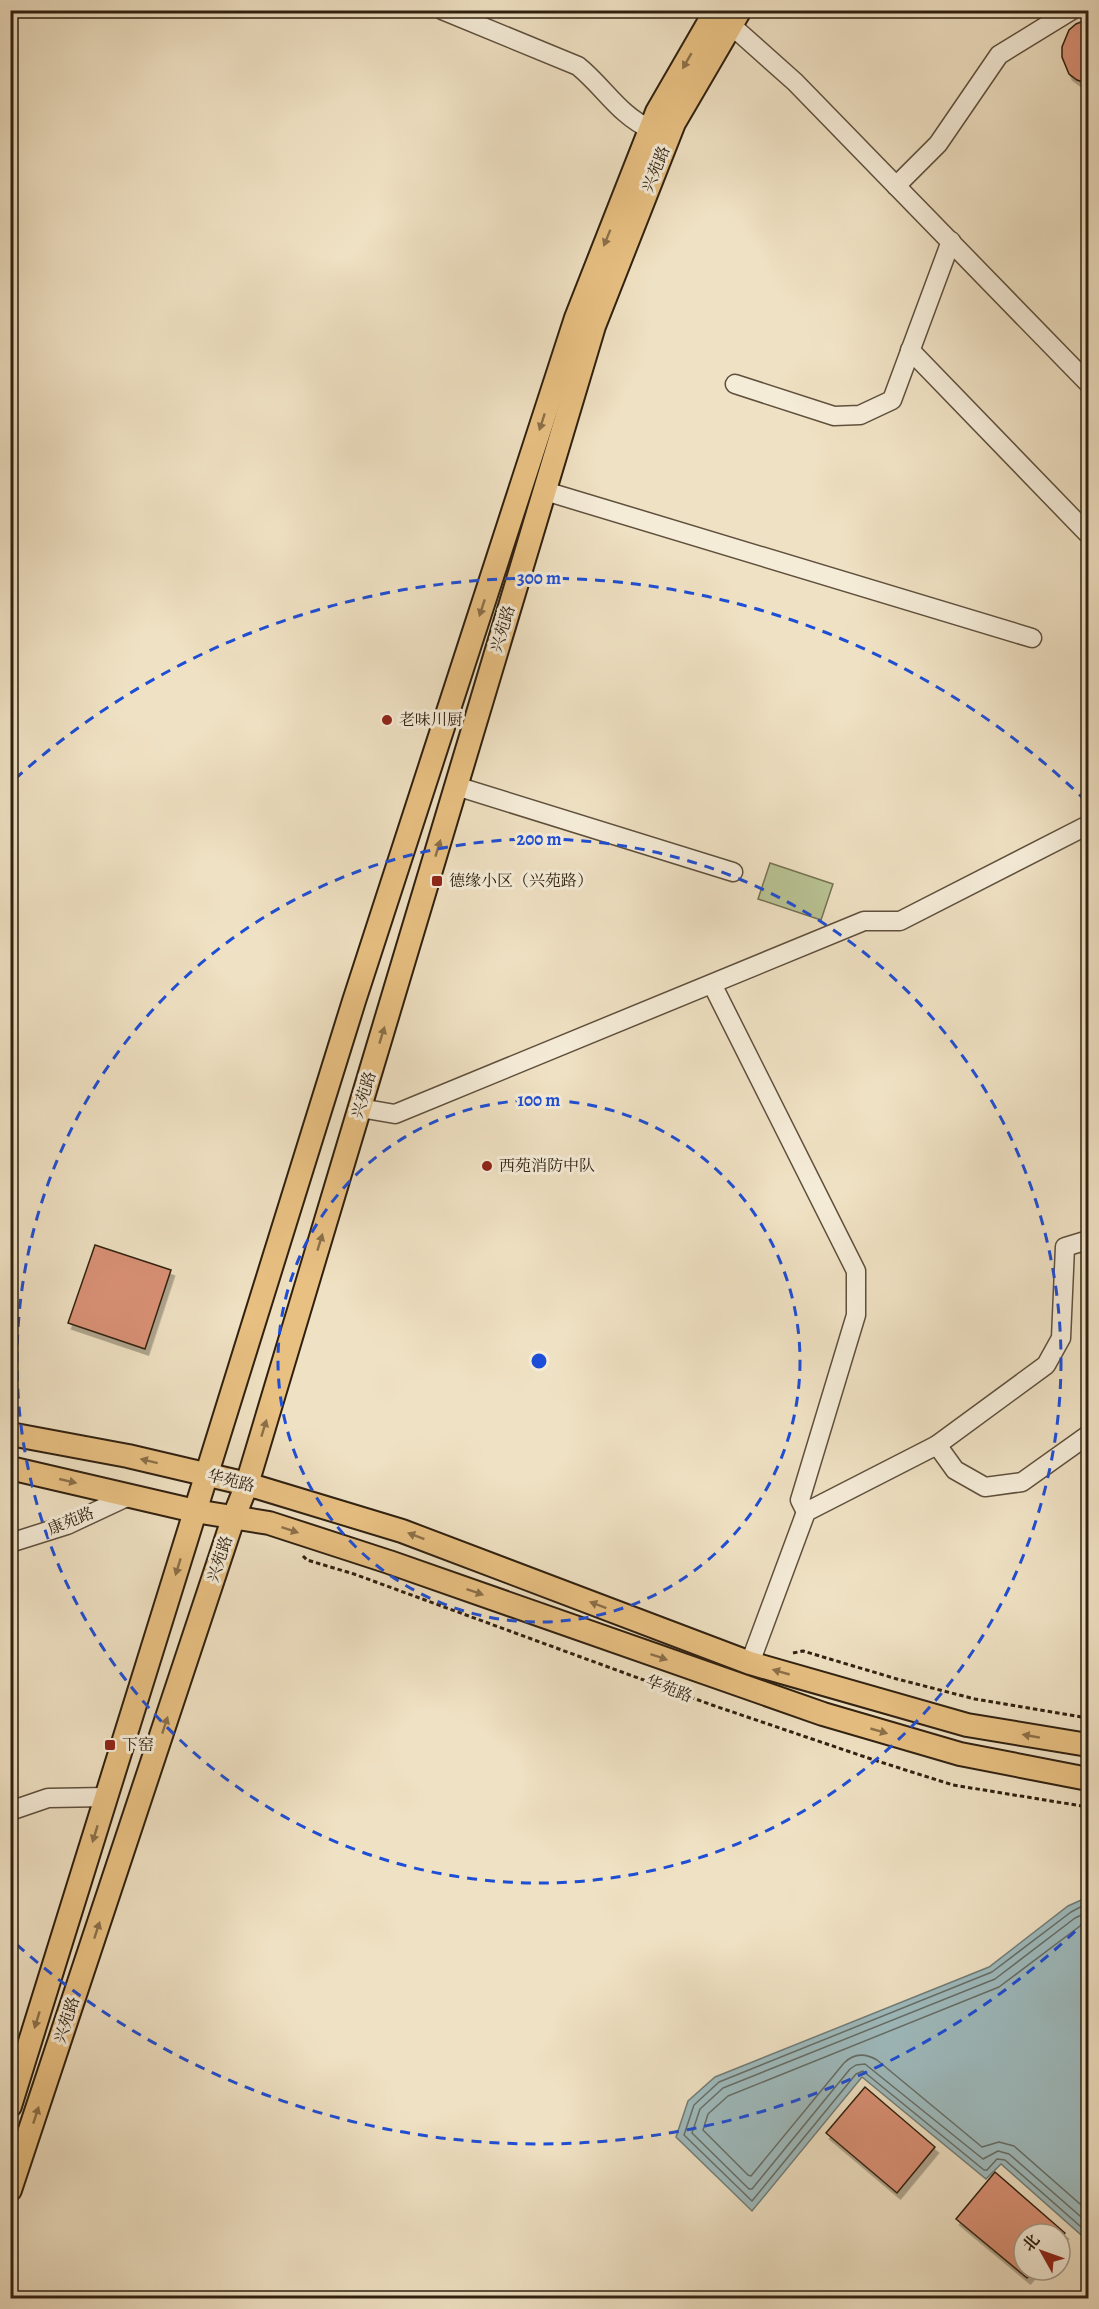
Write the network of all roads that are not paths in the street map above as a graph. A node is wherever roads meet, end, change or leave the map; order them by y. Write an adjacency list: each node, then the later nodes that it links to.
1 (442, 10): 4 (street)
2 (1072, 10): 5 (street)
3 (729, 15): 4 (main road, 兴苑路, one-way to 4); 5 (street); 10 (main road, 兴苑路)
4 (650, 129): 23 (main road, 兴苑路, one-way to 23)
5 (896, 186): 6 (street)
6 (951, 242): 7 (street); 8 (street)
7 (910, 350): 9 (street); 11 (street)
8 (1089, 383)
9 (735, 384)
10 (545, 491): 12 (street); 13 (main road, 兴苑路)
11 (1089, 534)
12 (1032, 639)
13 (456, 786): 15 (street); 17 (main road, 兴苑路, one-way to 13)
14 (1089, 825): 16 (street)
15 (733, 872)
16 (712, 984): 17 (street); 27 (street)
17 (360, 1108): 24 (main road, 兴苑路, one-way to 17)
18 (1089, 1240): 21 (street)
19 (10, 1434): 23 (main road, 华苑路, one-way to 19)
20 (1089, 1435): 21 (street)
21 (937, 1445): 27 (street)
22 (10, 1468): 25 (main road, 华苑路, one-way to 25)
23 (206, 1475): 24 (main road, 华苑路); 26 (main road, 兴苑路)
24 (247, 1484): 28 (main road, 兴苑路); 30 (main road, 华苑路, one-way to 24)
25 (131, 1496): 26 (main road, 华苑路); 29 (street, 康苑路)
26 (195, 1511): 28 (main road, 华苑路); 34 (main road, 兴苑路, one-way to 34)
27 (807, 1512): 30 (street)
28 (233, 1519): 32 (main road, 华苑路, one-way to 32); 37 (main road, 兴苑路, one-way to 28)
29 (10, 1544)
30 (750, 1663): 31 (main road, 华苑路, one-way to 30)
31 (1089, 1745)
32 (1078, 1777): 33 (main road, 华苑路)
33 (1089, 1787)
34 (107, 1797): 35 (street); 36 (main road, 兴苑路, one-way to 36)
35 (10, 1810)
36 (10, 2106)
37 (10, 2190)

